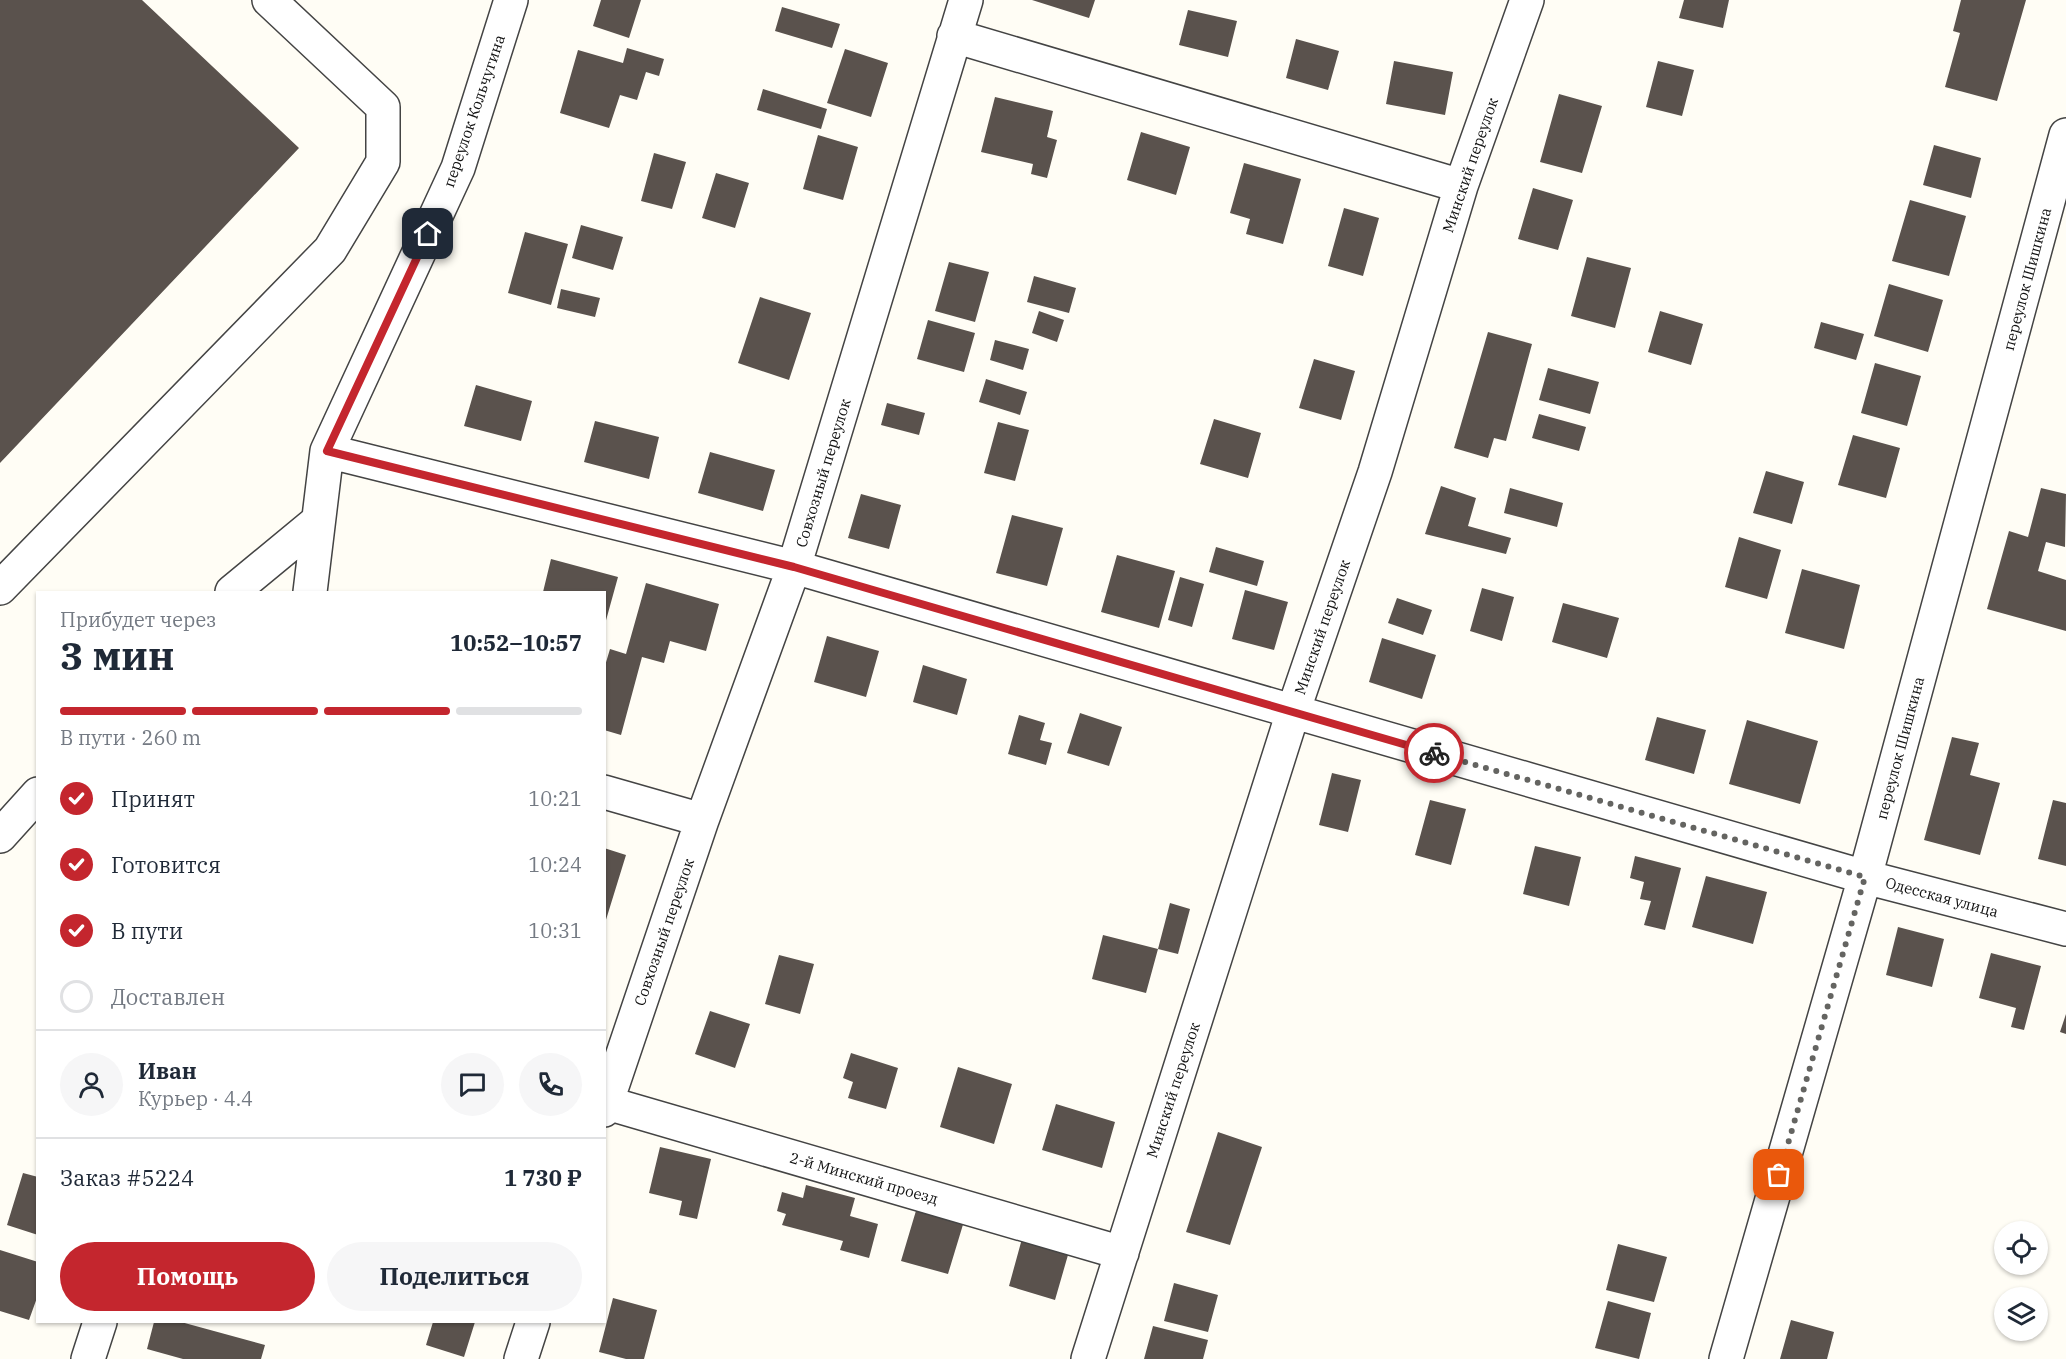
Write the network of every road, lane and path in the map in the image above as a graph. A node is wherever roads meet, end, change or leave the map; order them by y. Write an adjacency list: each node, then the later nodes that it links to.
1 (269, 0): 11 (street)
2 (511, 0): 8 (street, переулок Кольчугина)
3 (966, 0): 5 (street, Совхозный переулок)
4 (1527, 0): 7 (street, Минский переулок)
5 (954, 36): 7 (street); 10 (street, Совхозный переулок)
6 (2066, 135): 19 (street, переулок Шишкина)
7 (1461, 186): 14 (street, Минский переулок)
8 (327, 451): 9 (street, переулок Кольчугина); 10 (street, Одесская улица)
9 (318, 521): 12 (street); 13 (street, переулок Кольчугина)
10 (794, 567): 14 (street, Одесская улица); 17 (street, Совхозный переулок)
11 (0, 588)
12 (233, 591)
13 (309, 591)
14 (1293, 712): 19 (street, Одесская улица); 22 (street, Минский переулок)
15 (606, 793): 17 (street)
16 (36, 796): 18 (street)
17 (702, 820): 21 (street, Совхозный переулок)
18 (0, 836)
19 (1865, 877): 20 (street, Одесская улица); 28 (street, переулок Шишкина)
20 (2066, 929)
21 (606, 1107): 22 (street, 2-й Минский проезд)
22 (1122, 1252): 27 (street, Минский переулок)
23 (100, 1323): 25 (street)
24 (533, 1323): 26 (street)
25 (88, 1359)
26 (521, 1359)
27 (1088, 1359)
28 (1726, 1359)

